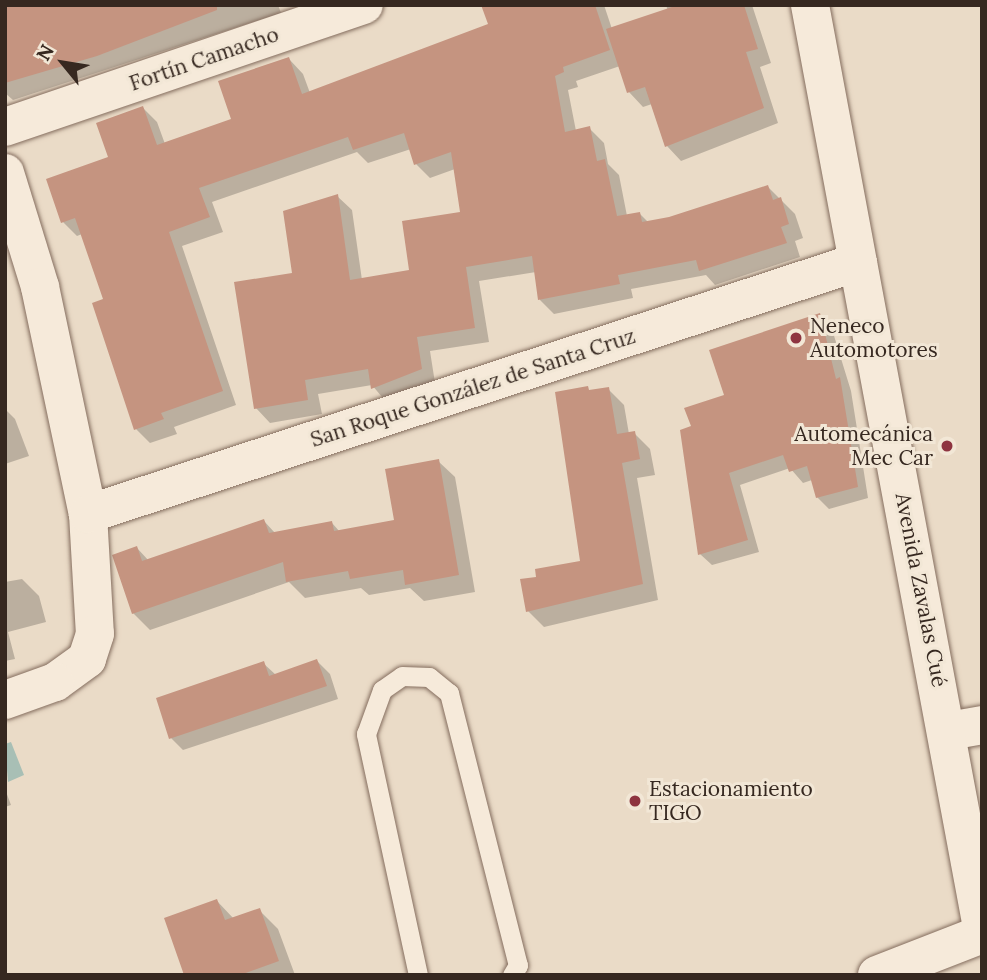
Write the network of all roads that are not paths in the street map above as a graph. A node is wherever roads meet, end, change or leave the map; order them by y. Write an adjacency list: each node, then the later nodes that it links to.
1 (810, 5): 5 (street, Avenida Zavalas Cué)
2 (346, 8): 3 (street, Fortín Camacho)
3 (5, 127)
4 (5, 173): 6 (street)
5 (858, 262): 6 (street, San Roque González de Santa Cruz); 8 (street, Avenida Zavalas Cué)
6 (88, 514): 7 (street)
7 (5, 700)
8 (965, 728): 9 (street, Avenida Zavalas Cué)
9 (982, 928)
10 (982, 934): 13 (street)
11 (418, 975): 12 (lane)
12 (512, 975)
13 (877, 975)

